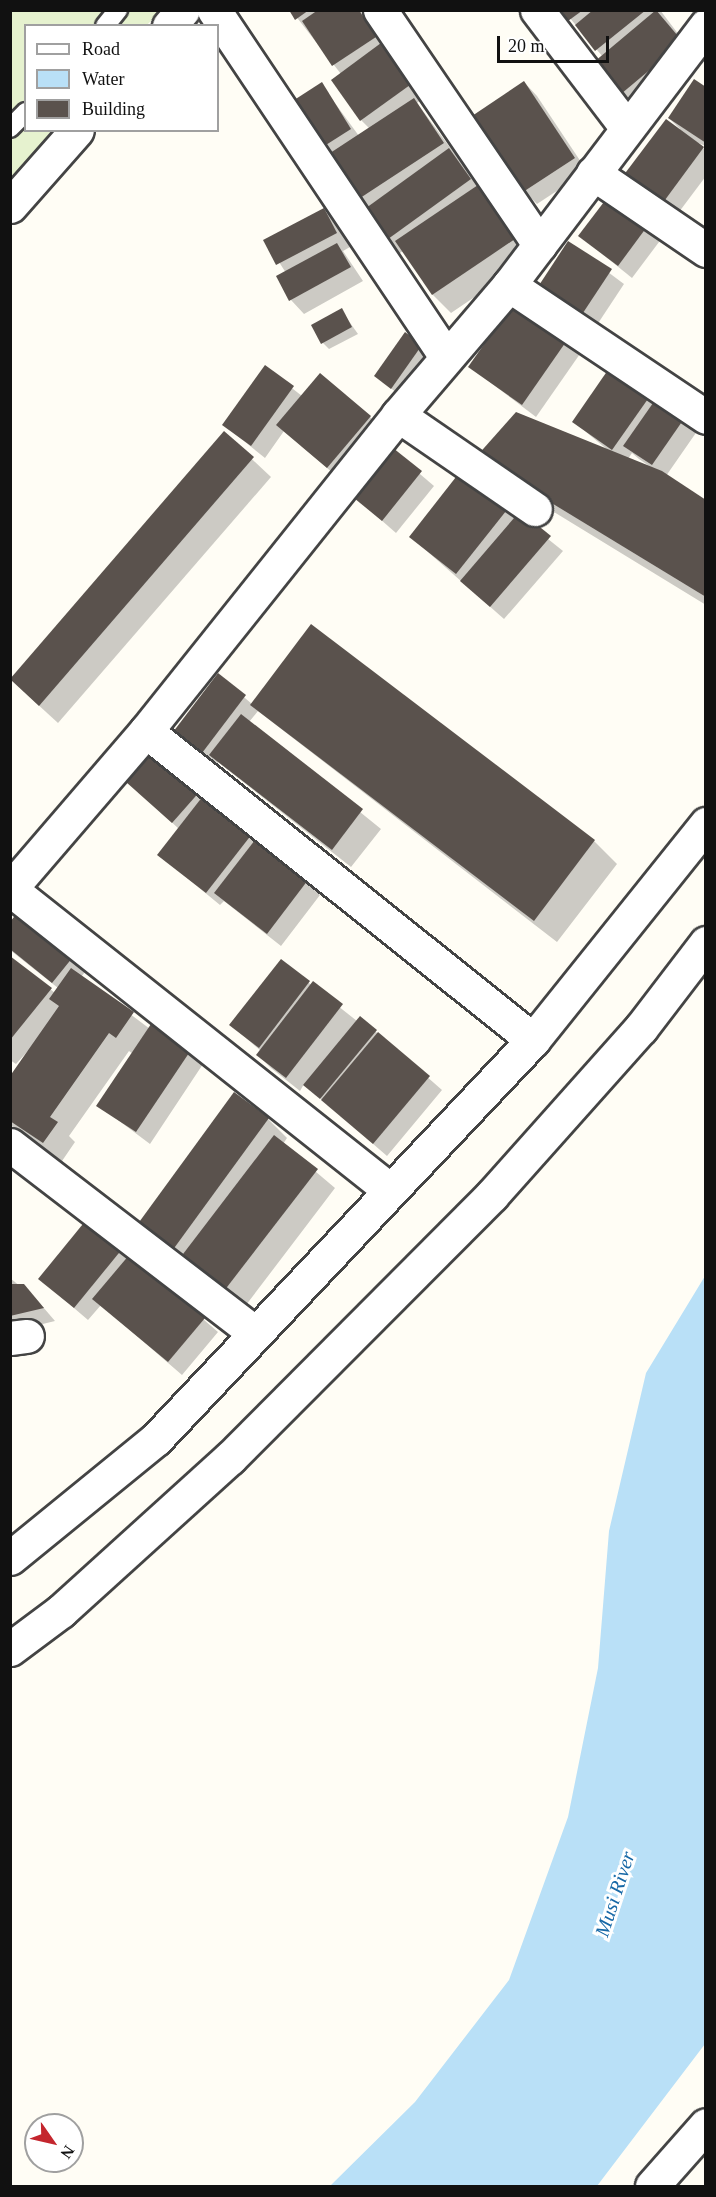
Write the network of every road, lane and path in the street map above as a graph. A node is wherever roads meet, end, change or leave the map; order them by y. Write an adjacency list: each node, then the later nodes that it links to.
1 (118, 10): 6 (lane)
2 (183, 10): 7 (street)
3 (214, 10): 18 (street)
4 (380, 10): 15 (street)
5 (537, 10): 11 (street)
6 (107, 24)
7 (171, 24)
8 (705, 25): 11 (street)
9 (24, 114): 10 (lane)
10 (10, 128)
11 (627, 128): 13 (street)
12 (75, 132): 14 (street)
13 (593, 174): 15 (street); 16 (street)
14 (10, 206)
15 (540, 245): 17 (street)
16 (705, 250)
17 (509, 285): 18 (street); 20 (street)
18 (446, 357): 19 (street)
19 (398, 414): 21 (street); 22 (street)
20 (705, 417)
21 (535, 509)
22 (146, 731): 24 (street); 26 (street)
23 (705, 824): 26 (street)
24 (10, 889): 28 (street)
25 (705, 943): 31 (street)
26 (533, 1040): 28 (street)
27 (10, 1145): 29 (street)
28 (390, 1190): 29 (street)
29 (255, 1333): 30 (street)
30 (10, 1558)
31 (10, 1649)
32 (705, 2125): 33 (street)
33 (652, 2187)

